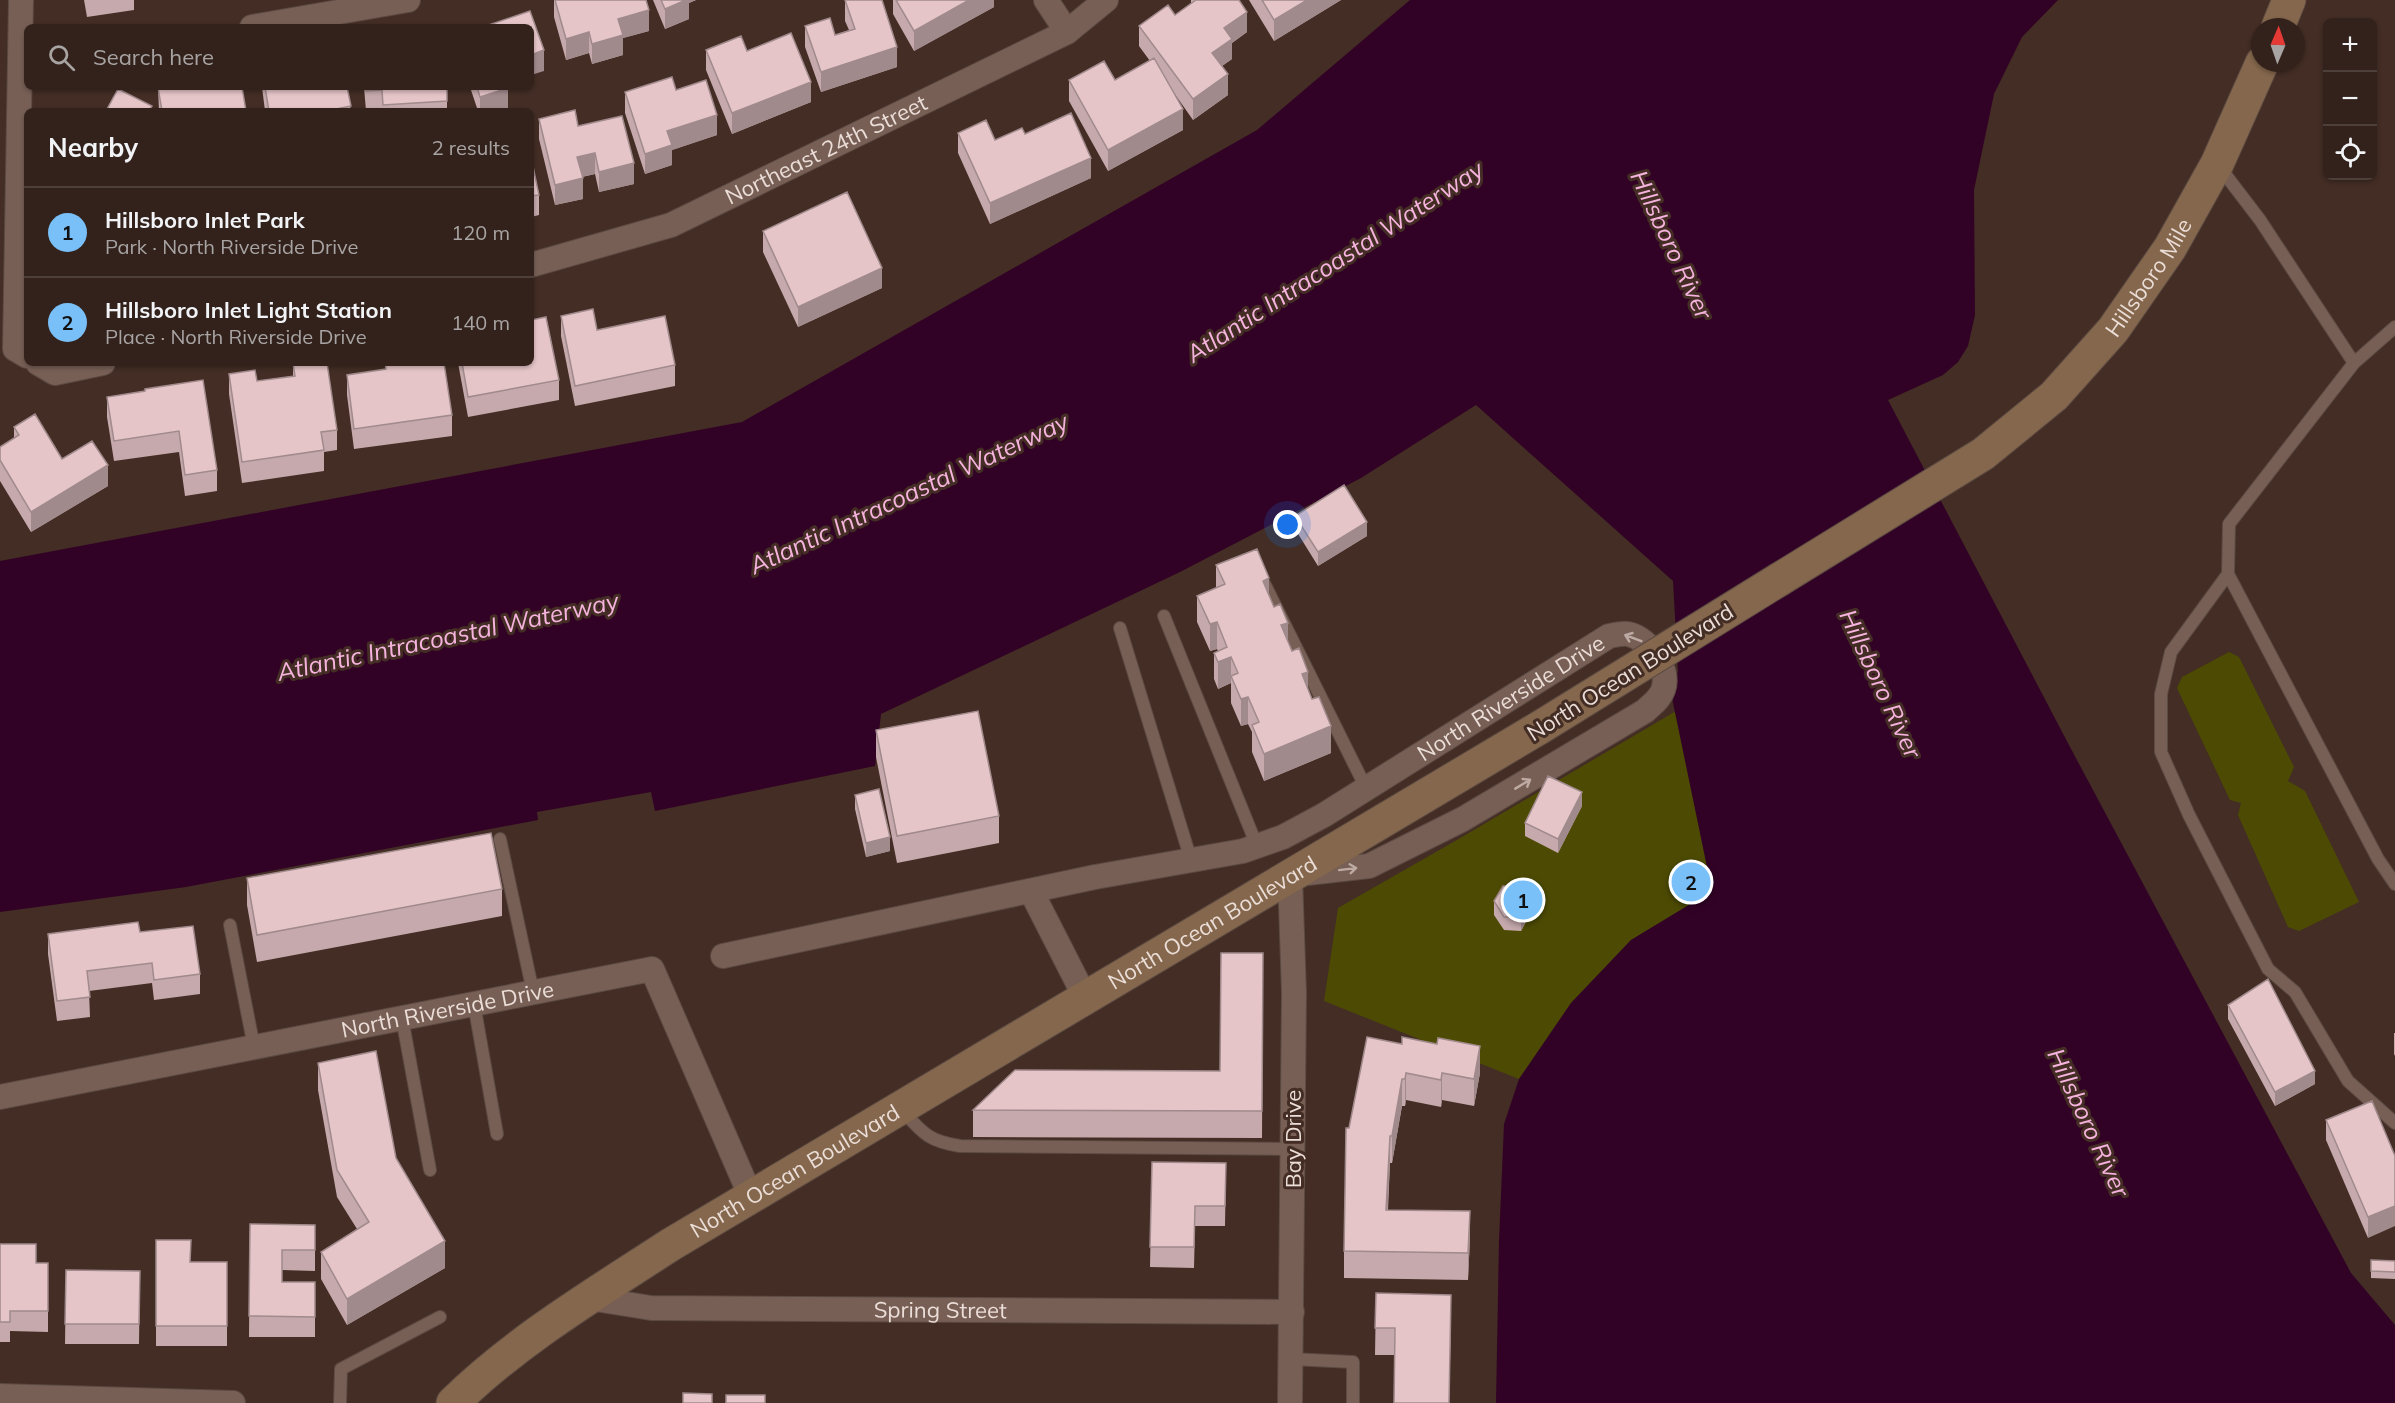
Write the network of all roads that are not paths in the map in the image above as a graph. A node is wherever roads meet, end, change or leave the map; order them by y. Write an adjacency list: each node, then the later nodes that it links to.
1 (21, 0): 9 (street)
2 (408, 0): 7 (street)
3 (1047, 0): 8 (street)
4 (1106, 0): 8 (street, Northeast 24th Street)
5 (2289, 0): 6 (main road)
6 (2282, 18)
7 (269, 24)
8 (1067, 32): 12 (street, Northeast 24th Street)
9 (23, 67): 14 (street)
10 (2258, 72): 11 (main road, Hillsboro Mile)
11 (2217, 164): 15 (lane); 18 (main road, Hillsboro Mile)
12 (534, 264)
13 (2395, 327): 15 (lane)
14 (21, 353)
15 (2354, 363): 20 (lane)
16 (43, 366): 17 (street)
17 (89, 366)
18 (1983, 454): 27 (main road, North Ocean Boulevard, bridge)
19 (1254, 565): 23 (lane)
20 (2228, 574): 28 (lane); 39 (lane)
21 (1164, 616): 25 (lane)
22 (1120, 628): 26 (lane)
23 (1366, 788): 25 (street, North Riverside Drive); 27 (street, North Riverside Drive, one-way to 23)
24 (500, 839): 32 (lane)
25 (1257, 846): 26 (street, North Riverside Drive)
26 (1191, 860): 29 (street, North Riverside Drive)
27 (1290, 875): 33 (main road, North Ocean Boulevard); 41 (street, Bay Drive)
28 (2395, 884)
29 (1031, 891): 31 (street, North Riverside Drive); 33 (street)
30 (230, 925): 36 (lane)
31 (723, 956)
32 (533, 992): 34 (street, North Riverside Drive); 43 (street, North Riverside Drive)
33 (1085, 997): 38 (main road, North Ocean Boulevard)
34 (474, 1004): 35 (street, North Riverside Drive); 40 (lane)
35 (402, 1018): 36 (street, North Riverside Drive); 42 (lane)
36 (254, 1047): 37 (street, North Riverside Drive)
37 (0, 1097)
38 (900, 1108): 41 (lane); 43 (main road, North Ocean Boulevard)
39 (2395, 1123)
40 (497, 1134)
41 (1293, 1149): 45 (street, Bay Drive)
42 (430, 1170)
43 (751, 1197): 44 (main road, North Ocean Boulevard)
44 (589, 1298): 45 (street, Spring Street); 51 (main road, North Ocean Boulevard)
45 (1292, 1312): 47 (street, Bay Drive)
46 (440, 1317): 50 (lane)
47 (1291, 1359): 52 (street, Bay Drive); 53 (lane)
48 (0, 1396): 49 (street)
49 (233, 1403)
50 (340, 1403)
51 (453, 1403)
52 (1290, 1403)
53 (1353, 1403)

